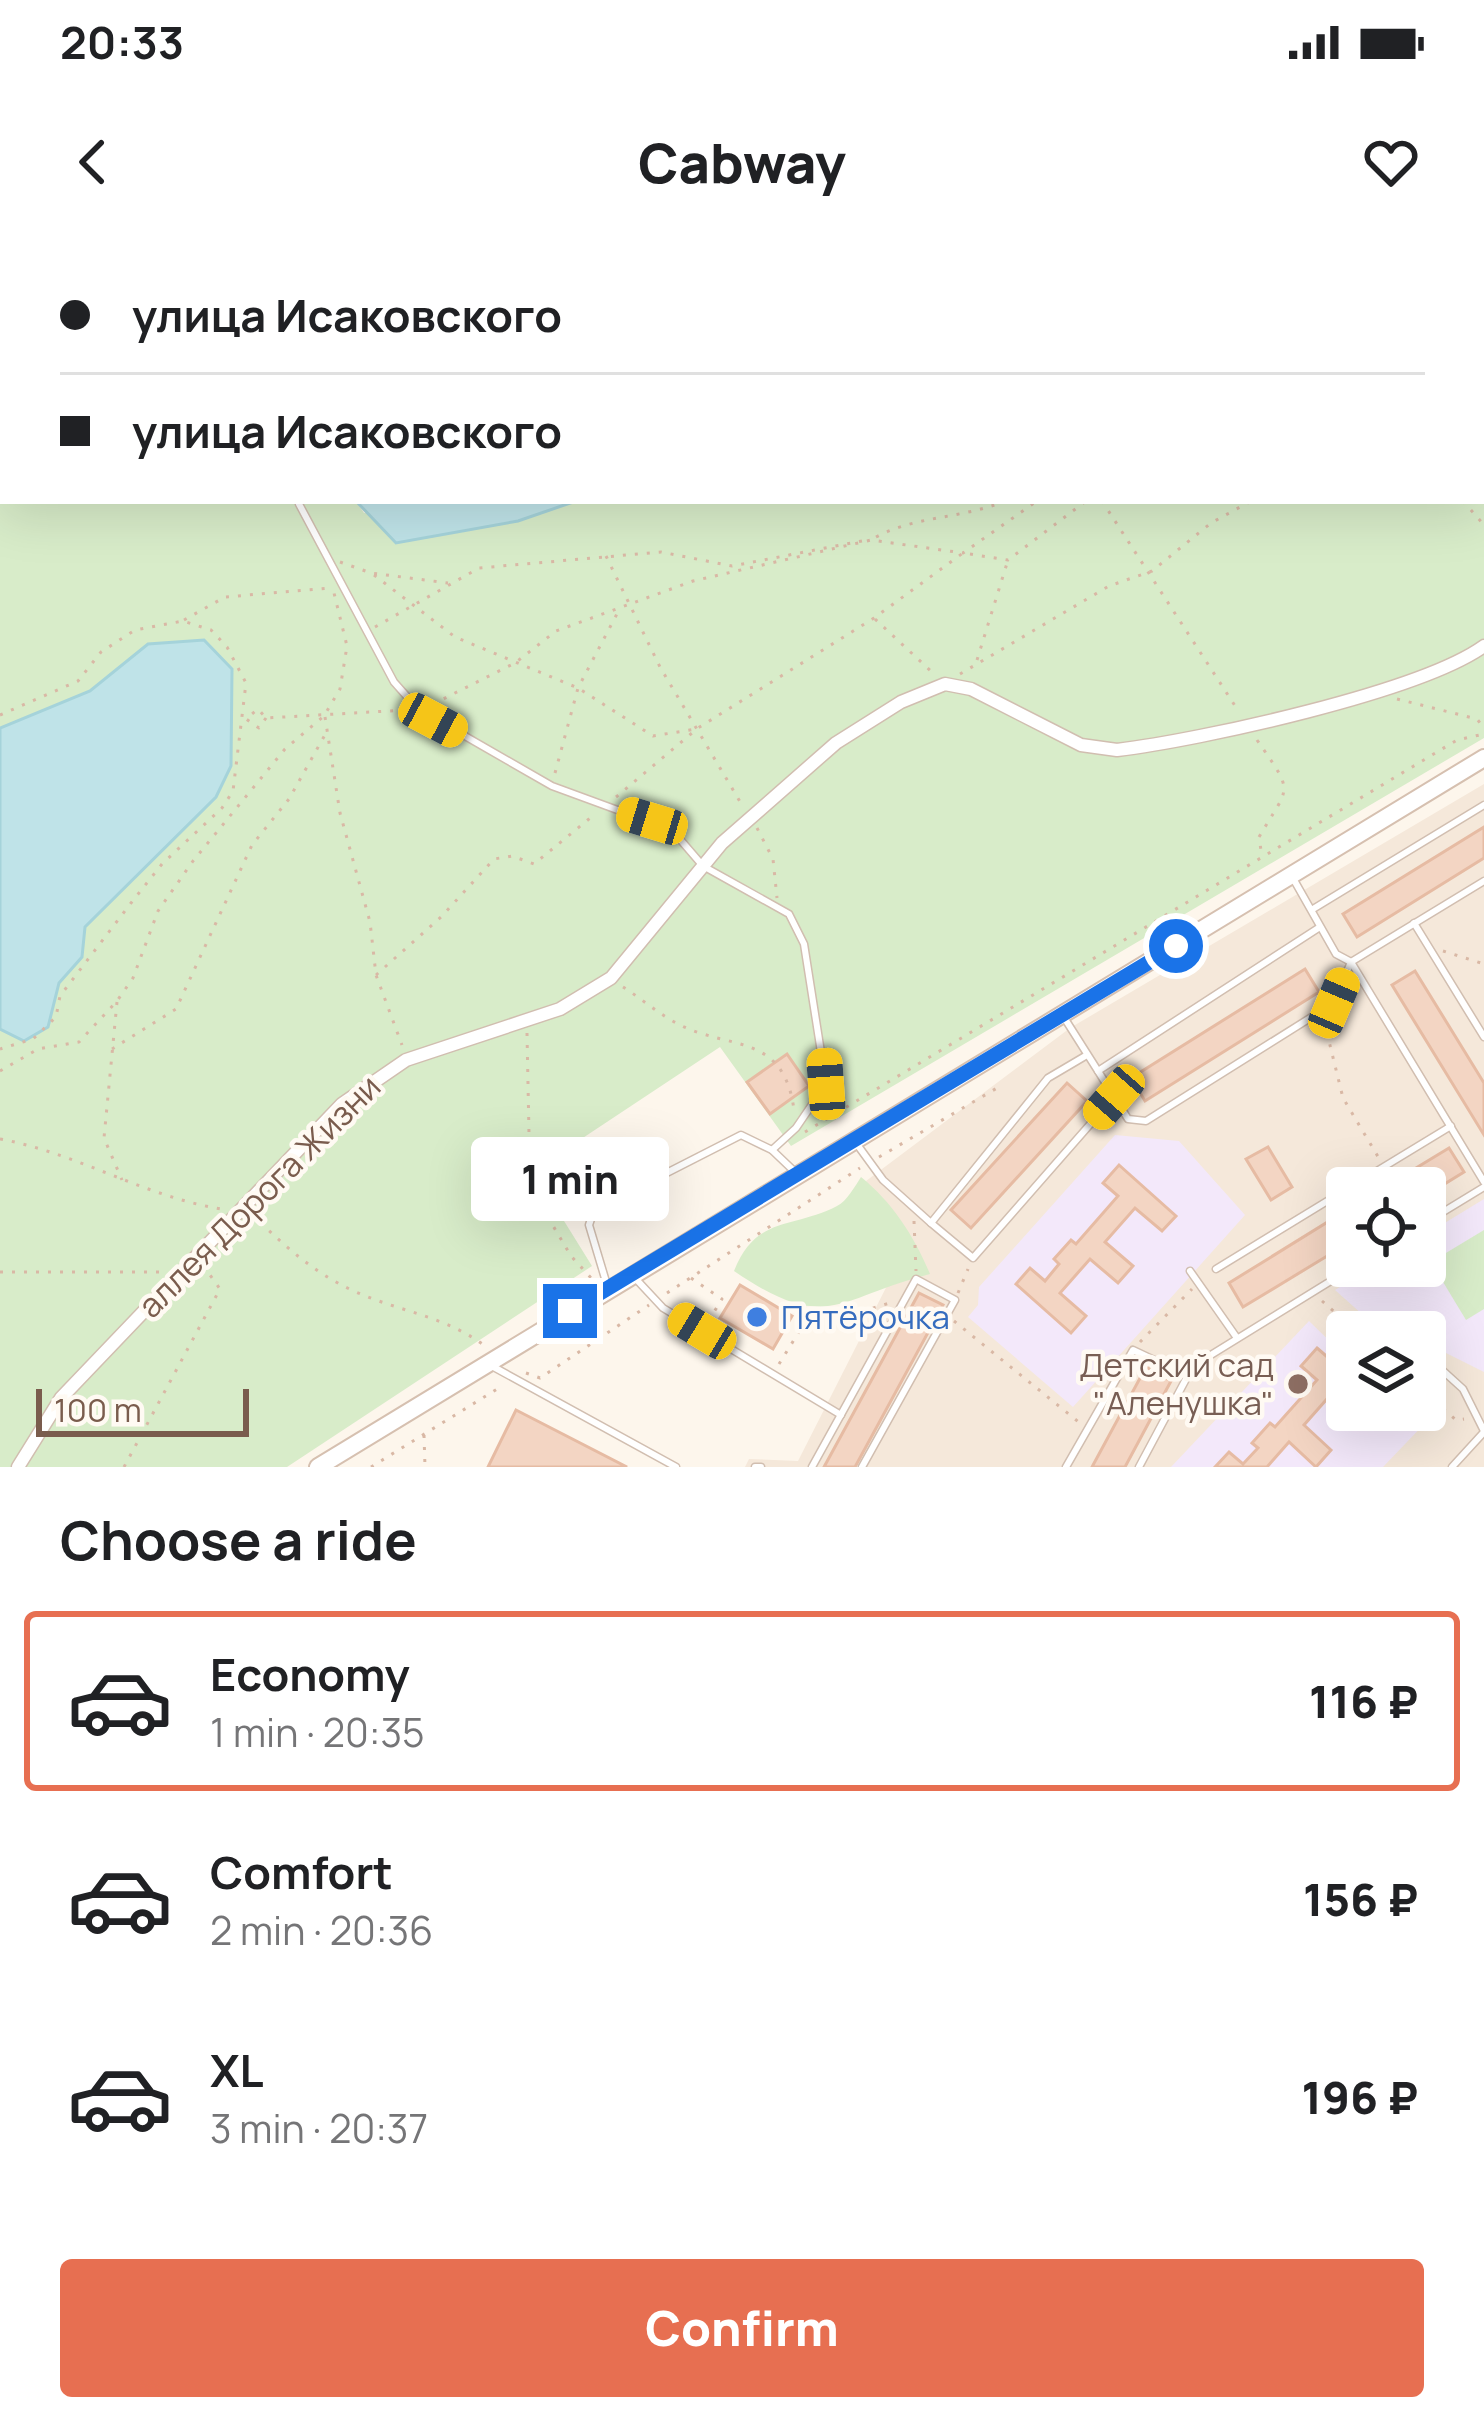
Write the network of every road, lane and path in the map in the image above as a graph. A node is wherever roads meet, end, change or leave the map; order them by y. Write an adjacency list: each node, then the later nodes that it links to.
1 (299, 504): 19 (lane)
2 (998, 504): 7 (path)
3 (1033, 504): 8 (path)
4 (1082, 504): 10 (path)
5 (1104, 504): 11 (path)
6 (1245, 504): 11 (path)
7 (871, 539): 8 (path); 9 (path); 15 (path)
8 (963, 553): 10 (path); 17 (path)
9 (606, 554): 14 (path); 15 (path)
10 (1008, 560): 21 (path)
11 (1152, 571): 21 (path); 30 (path)
12 (371, 573): 14 (path)
13 (333, 587): 18 (path)
14 (412, 604): 19 (path); 22 (path)
15 (632, 607): 16 (path); 31 (path)
16 (620, 609): 22 (path); 24 (path)
17 (874, 618): 23 (path); 31 (path)
18 (183, 621): 27 (path); 57 (path)
19 (367, 632): 26 (lane)
20 (1484, 646): 25 (street)
21 (977, 662): 23 (path)
22 (514, 663): 24 (path); 26 (path)
23 (945, 684): 30 (street); 38 (street, аллея Дорога Жизни)
24 (578, 688): 31 (path); 35 (path)
25 (1370, 692): 30 (street); 32 (path)
26 (418, 709): 28 (path); 35 (lane)
27 (0, 715)
28 (324, 716): 29 (path); 33 (path); 52 (path)
29 (266, 718)
30 (1245, 723): 39 (path)
31 (698, 728): 37 (path); 38 (path)
32 (1484, 731): 39 (path)
33 (326, 734): 50 (path); 58 (path)
34 (1484, 758): 41 (street)
35 (552, 786): 37 (lane)
36 (1484, 805): 44 (lane)
37 (602, 808): 40 (lane); 50 (path)
38 (749, 818): 40 (street, аллея Дорога Жизни); 43 (path)
39 (1263, 859): 66 (path)
40 (703, 866): 43 (lane); 51 (street, аллея Дорога Жизни)
41 (1292, 877): 44 (lane); 54 (street)
42 (1484, 881): 45 (lane)
43 (777, 906): 63 (lane)
44 (1312, 910): 46 (lane)
45 (1414, 923): 47 (lane); 48 (lane)
46 (1320, 927): 48 (lane); 62 (lane)
47 (1430, 947): 49 (path); 56 (lane)
48 (1351, 962): 53 (lane); 67 (lane)
49 (1484, 964)
50 (376, 975): 60 (path)
51 (611, 978): 55 (street, аллея Дорога Жизни); 68 (path)
52 (117, 1001): 58 (path); 61 (path)
53 (1323, 1010): 65 (lane); 73 (path)
54 (1062, 1014): 59 (lane); 70 (street)
55 (526, 1021): 60 (street, аллея Дорога Жизни); 92 (path)
56 (1484, 1037)
57 (0, 1049)
58 (112, 1049): 75 (path)
59 (1087, 1055): 62 (lane); 81 (lane)
60 (406, 1060): 78 (street, аллея Дорога Жизни)
61 (0, 1071)
62 (1098, 1071): 65 (lane)
63 (826, 1084): 66 (path); 68 (lane)
64 (997, 1088): 72 (path)
65 (1114, 1097): 84 (lane)
66 (840, 1112): 68 (path)
67 (1450, 1126): 73 (lane); 76 (lane)
68 (796, 1128): 71 (lane)
69 (0, 1139): 75 (path)
70 (854, 1142): 72 (lane); 74 (street)
71 (772, 1150): 74 (lane); 92 (lane)
72 (869, 1162): 79 (lane); 90 (path)
73 (1384, 1167)
74 (798, 1174): 89 (street)
75 (122, 1182): 78 (path)
76 (1484, 1184): 80 (lane)
77 (1326, 1202): 85 (lane)
78 (238, 1207): 83 (street, аллея Дорога Жизни); 104 (path)
79 (913, 1207): 81 (lane); 82 (path)
80 (1446, 1209)
81 (931, 1223): 82 (path); 84 (lane)
82 (915, 1244): 91 (path)
83 (195, 1254): 86 (street, аллея Дорога Жизни); 116 (path)
84 (973, 1258): 97 (path)
85 (1216, 1269)
86 (180, 1270): 88 (path); 115 (street, аллея Дорога Жизни)
87 (1190, 1271): 93 (lane)
88 (0, 1272)
89 (633, 1275): 92 (street); 98 (lane)
90 (690, 1277): 98 (path); 101 (path)
91 (916, 1279): 96 (lane); 97 (lane)
92 (600, 1283): 104 (street)
93 (1199, 1283): 102 (lane); 103 (path)
94 (1326, 1284): 95 (lane)
95 (1312, 1292): 99 (path); 102 (lane)
96 (906, 1298): 105 (path); 110 (lane)
97 (955, 1300): 100 (lane)
98 (655, 1301): 101 (lane); 108 (path)
99 (1333, 1311)
100 (947, 1315): 112 (path); 122 (lane)
101 (702, 1331): 105 (lane)
102 (1237, 1338): 107 (lane)
103 (1133, 1350): 107 (lane); 112 (lane)
104 (487, 1355): 108 (lane); 117 (street)
105 (773, 1374): 110 (lane)
106 (1446, 1374): 111 (lane)
107 (1188, 1376): 124 (lane)
108 (512, 1380): 114 (path); 120 (lane)
109 (1446, 1411): 111 (path)
110 (841, 1415): 121 (lane)
111 (1478, 1418): 113 (lane)
112 (1088, 1428): 123 (lane)
113 (1484, 1432): 125 (lane)
114 (424, 1435): 118 (path); 119 (path)
115 (18, 1467)
116 (124, 1467)
117 (318, 1467)
118 (370, 1467)
119 (425, 1467)
120 (676, 1467)
121 (812, 1467)
122 (863, 1467)
123 (1066, 1467)
124 (1139, 1467)
125 (1452, 1467)

